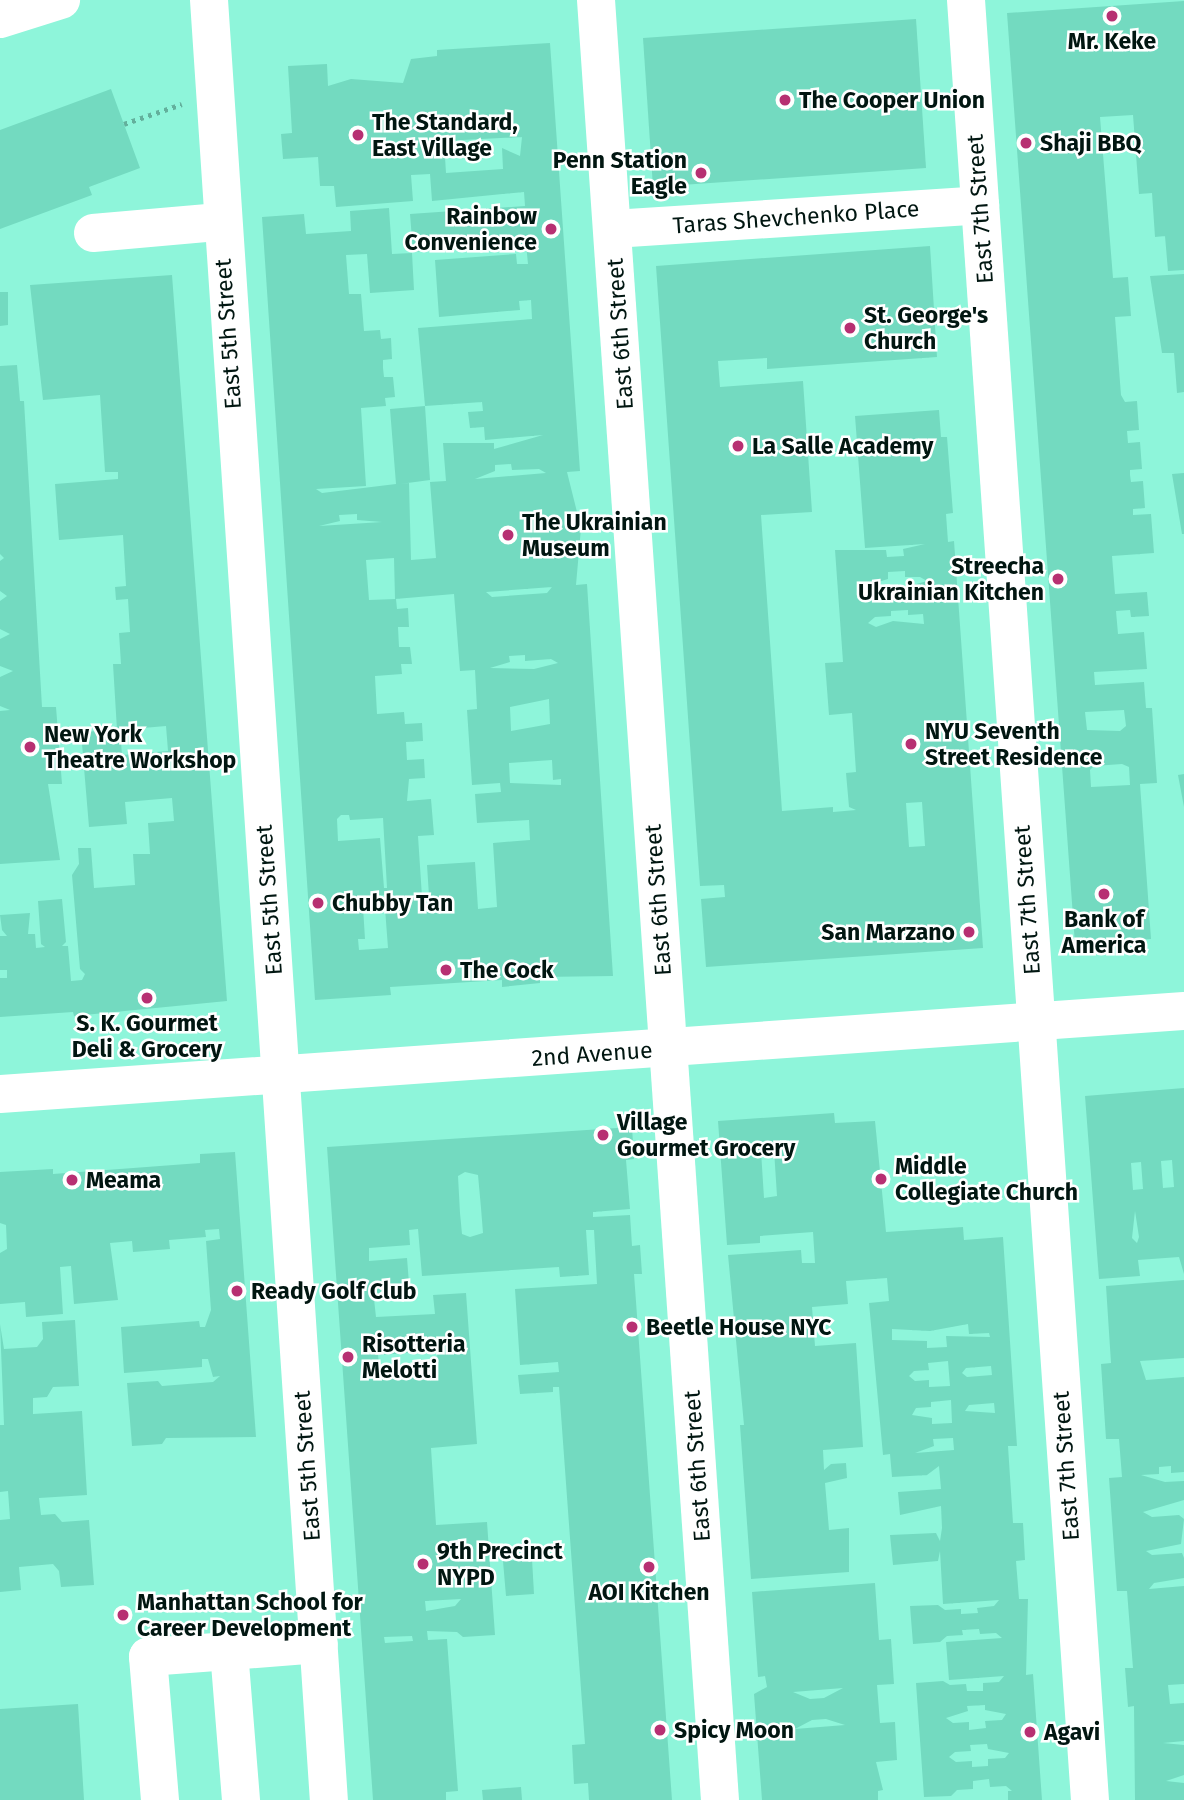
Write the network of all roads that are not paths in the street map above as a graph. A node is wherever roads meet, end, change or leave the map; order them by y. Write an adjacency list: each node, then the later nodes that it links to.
1 (61, 0): 5 (street)
2 (209, 0): 7 (street, East 5th Street)
3 (596, 0): 8 (street, East 6th Street)
4 (966, 0): 6 (street, East 7th Street)
5 (0, 19)
6 (980, 205): 8 (street, Taras Shevchenko Place); 11 (street, East 7th Street)
7 (220, 222): 9 (street); 13 (street, East 5th Street)
8 (613, 229): 12 (street, East 6th Street)
9 (93, 233)
10 (1184, 1011): 11 (street, 2nd Avenue)
11 (1034, 1021): 12 (street, 2nd Avenue); 21 (street, East 7th Street)
12 (669, 1048): 13 (street, 2nd Avenue); 20 (street, East 6th Street)
13 (282, 1075): 14 (street, 2nd Avenue); 15 (street, East 5th Street)
14 (0, 1094)
15 (319, 1644): 16 (street); 19 (street, East 5th Street)
16 (229, 1651): 17 (street); 18 (street)
17 (160, 1800)
18 (241, 1800)
19 (329, 1800)
20 (720, 1800)
21 (1090, 1800)

